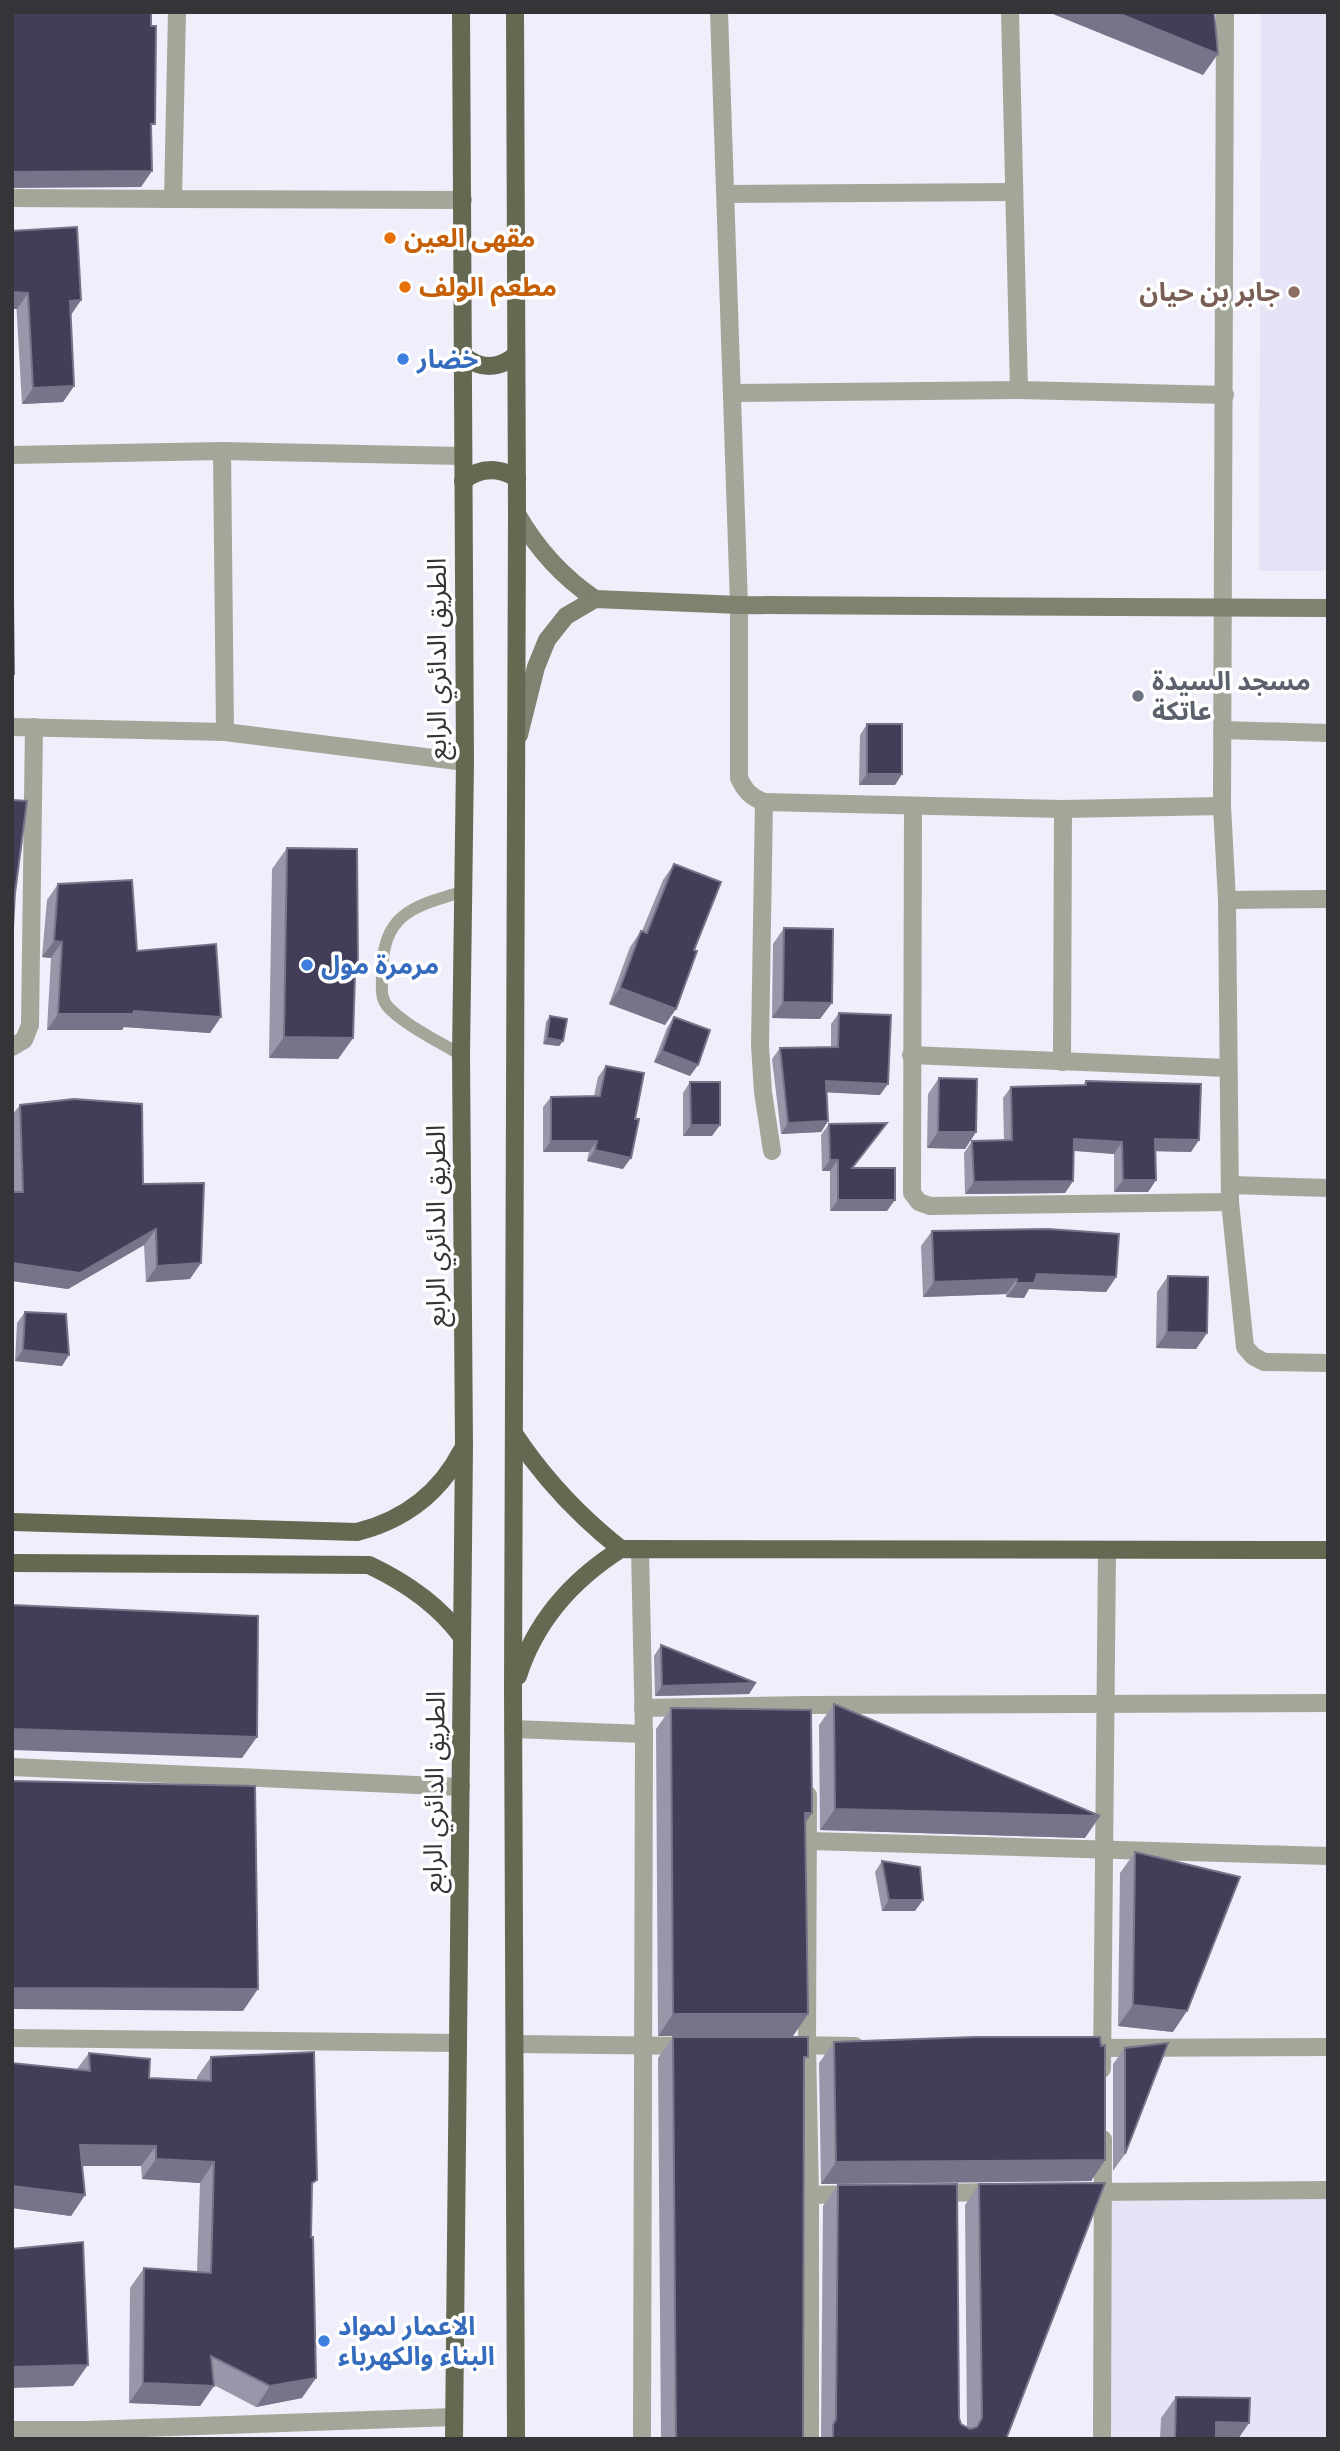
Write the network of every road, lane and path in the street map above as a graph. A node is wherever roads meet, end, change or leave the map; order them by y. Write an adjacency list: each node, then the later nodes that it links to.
1 (177, 12): 10 (street)
2 (461, 12): 11 (main road, الطريق الدائري الرابع)
3 (515, 12): 13 (main road)
4 (719, 12): 8 (street)
5 (1010, 12): 7 (street)
6 (1225, 12): 16 (street)
7 (1013, 191): 8 (street); 14 (street)
8 (726, 194): 15 (street)
9 (12, 198): 10 (street)
10 (173, 199): 11 (street)
11 (463, 201): 12 (main road, الطريق الدائري الرابع)
12 (463, 355): 13 (main road); 19 (main road, الطريق الدائري الرابع)
13 (516, 355): 20 (main road)
14 (1019, 390): 15 (street); 16 (street)
15 (733, 393): 24 (street)
16 (1225, 395): 25 (street)
17 (222, 452): 18 (street); 19 (street); 30 (street)
18 (12, 456)
19 (462, 456): 21 (main road, الطريق الدائري الرابع)
20 (517, 478): 21 (main road); 22 (main road)
21 (463, 481): 33 (main road, الطريق الدائري الرابع)
22 (517, 514): 23 (street); 32 (main road)
23 (595, 599): 24 (street); 32 (street)
24 (739, 605): 25 (street); 34 (street)
25 (1222, 607): 26 (street); 29 (street)
26 (1328, 608)
27 (12, 727): 28 (street)
28 (34, 727): 30 (street); 41 (street)
29 (1222, 730): 31 (street); 36 (street)
30 (225, 732): 33 (street)
31 (1328, 733)
32 (517, 746): 50 (main road)
33 (465, 762): 38 (main road, الطريق الدائري الرابع)
34 (764, 802): 35 (street); 46 (street)
35 (913, 806): 37 (street); 43 (street)
36 (1222, 806): 37 (street); 40 (street)
37 (1063, 809): 44 (street)
38 (462, 892): 42 (main road, الطريق الدائري الرابع); 42 (lane)
39 (1328, 899): 40 (street)
40 (1227, 900): 45 (street)
41 (12, 1047)
42 (461, 1055): 51 (main road, الطريق الدائري الرابع)
43 (911, 1055): 44 (street); 48 (street)
44 (1062, 1062): 45 (street)
45 (1227, 1068): 48 (street)
46 (772, 1151)
47 (1328, 1188): 48 (street)
48 (1230, 1193): 49 (street)
49 (1328, 1363)
50 (515, 1435): 53 (main road); 59 (main road)
51 (464, 1446): 52 (main road); 58 (main road, الطريق الدائري الرابع)
52 (12, 1522)
53 (621, 1549): 54 (main road); 59 (main road)
54 (640, 1549): 56 (main road); 62 (street)
55 (1328, 1550): 56 (main road)
56 (1107, 1551): 61 (street)
57 (12, 1563): 58 (main road)
58 (462, 1637): 67 (main road, الطريق الدائري الرابع)
59 (513, 1689): 63 (main road)
60 (1328, 1703): 61 (street)
61 (1106, 1704): 62 (street); 69 (street)
62 (643, 1707): 64 (street)
63 (513, 1729): 64 (street); 73 (main road)
64 (644, 1734): 78 (street)
65 (12, 1767): 67 (street)
66 (808, 1773): 68 (street)
67 (461, 1787): 72 (main road, الطريق الدائري الرابع)
68 (809, 1841): 69 (street); 75 (street)
69 (1106, 1850): 70 (street); 81 (street)
70 (1328, 1856)
71 (12, 2038): 72 (street)
72 (458, 2043): 91 (main road, الطريق الدائري الرابع)
73 (514, 2044): 78 (street); 95 (main road)
74 (766, 2045): 75 (street)
75 (807, 2045): 77 (street); 90 (street)
76 (711, 2046): 78 (street)
77 (874, 2046)
78 (643, 2047): 96 (street)
79 (1328, 2047): 81 (street)
80 (1075, 2048): 81 (street)
81 (1102, 2048): 82 (street)
82 (1102, 2087)
83 (1103, 2126): 87 (street)
84 (1328, 2190): 87 (street)
85 (1007, 2192): 88 (street)
86 (1076, 2192): 87 (street)
87 (1103, 2192): 98 (street)
88 (914, 2193)
89 (875, 2194): 90 (street)
90 (810, 2195): 97 (street)
91 (454, 2417): 93 (street); 94 (main road, الطريق الدائري الرابع)
92 (12, 2430): 93 (street)
93 (87, 2434)
94 (454, 2439)
95 (516, 2439)
96 (642, 2439)
97 (810, 2439)
98 (1101, 2439)

